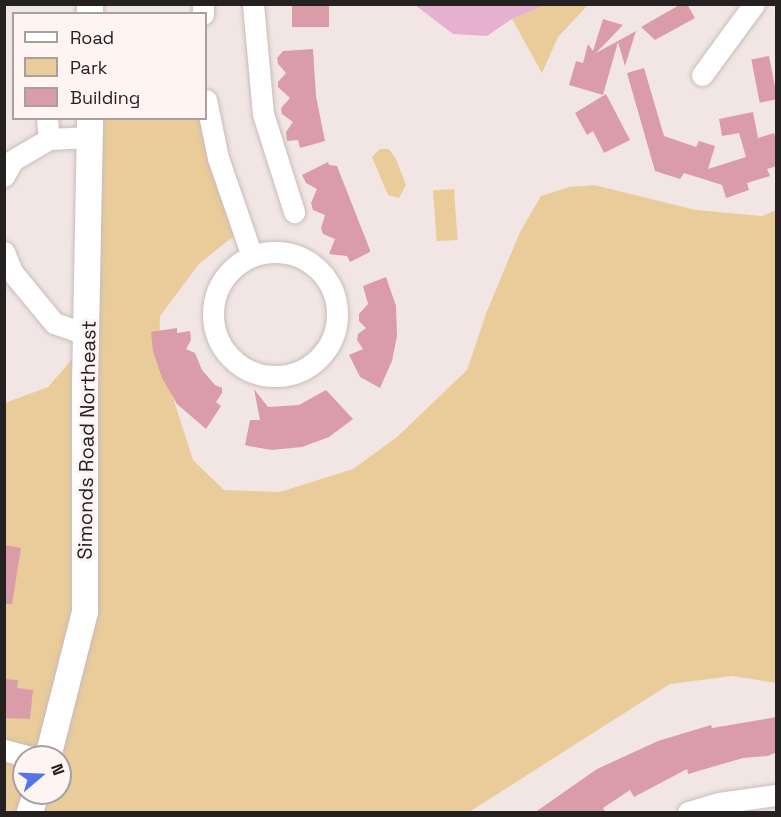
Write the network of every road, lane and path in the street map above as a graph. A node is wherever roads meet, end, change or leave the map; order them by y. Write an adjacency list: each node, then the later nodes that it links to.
1 (197, 4): 4 (street)
2 (254, 4): 10 (street)
3 (754, 4): 5 (street)
4 (203, 5)
5 (702, 75)
6 (207, 105): 12 (street)
7 (90, 128): 8 (street); 13 (main road, Simonds Road Northeast)
8 (48, 129): 9 (street)
9 (4, 176)
10 (294, 212)
11 (4, 252): 13 (street)
12 (252, 256): 12 (street)
13 (88, 335): 14 (main road, Simonds Road Northeast)
14 (51, 745)
15 (777, 795): 16 (street)
16 (688, 813)

